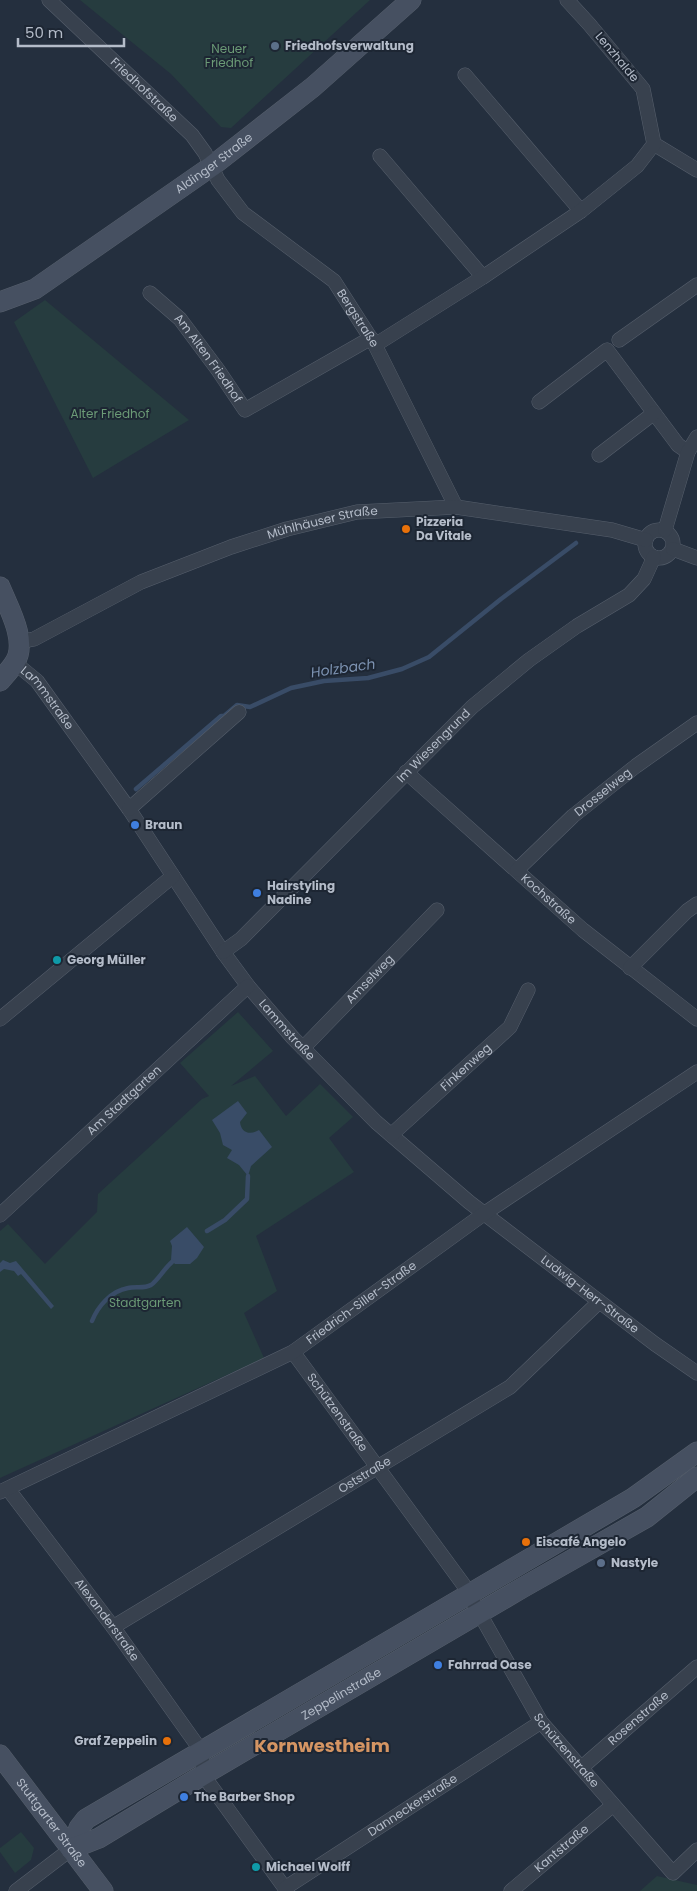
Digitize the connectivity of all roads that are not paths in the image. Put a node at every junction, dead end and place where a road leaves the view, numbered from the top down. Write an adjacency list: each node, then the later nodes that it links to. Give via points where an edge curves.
1 (49, 0): 7 (street, Friedhofstraße, via 192,135)
2 (411, 0): 7 (street, Aldinger Straße, via 313,88)
3 (567, 0): 5 (street, Lenzhalde, via 643,89)
4 (465, 75): 9 (street)
5 (654, 144): 8 (street); 9 (street, via 636,166)
6 (380, 156): 10 (street)
7 (212, 166): 13 (street, Aldinger Straße, via 35,290); 15 (street, Bergstraße, via 218,180 243,213 334,281)
8 (697, 170)
9 (581, 210): 10 (street)
10 (483, 277): 15 (street)
11 (697, 285): 14 (street)
12 (150, 293): 15 (street, Am Alten Friedhof, via 180,319 245,410)
13 (0, 302)
14 (619, 340)
15 (373, 341): 21 (street, Bergstraße)
16 (539, 402): 17 (street, via 607,350)
17 (654, 413): 19 (street, via 678,445); 20 (street)
18 (697, 437): 19 (street)
19 (688, 452): 22 (street)
20 (599, 455)
21 (456, 506): 23 (street, Mühlhäuser Straße, via 612,530); 28 (street, Mühlhäuser Straße, via 357,512 287,529 142,582 34,639)
22 (665, 530): 23 (street, via 651,532); 24 (street, via 673,538)
23 (646, 540): 25 (street, via 646,550)
24 (673, 549): 25 (street, via 665,557); 26 (street)
25 (654, 557): 33 (street, Im Wiesengrund, via 644,579 629,595 529,660 472,707)
26 (697, 558)
27 (0, 587): 28 (street, via 15,622)
28 (19, 642): 29 (street, via 20,652)
29 (15, 663): 30 (street); 34 (street, Lammstraße, via 37,681)
30 (0, 681)
31 (239, 712): 34 (street)
32 (697, 723): 35 (street, Drosselweg, via 572,816)
33 (406, 772): 35 (street, Kochstraße); 39 (street, Im Wiesengrund, via 240,939)
34 (129, 809): 36 (street, Lammstraße)
35 (517, 870): 40 (street, Kochstraße)
36 (173, 876): 39 (street, Lammstraße); 43 (street)
37 (697, 904): 40 (street)
38 (437, 910): 45 (street, Amselweg)
39 (223, 952): 41 (street, Lammstraße)
40 (630, 968): 44 (street, Kochstraße)
41 (248, 986): 45 (street, Lammstraße); 49 (street, Am Stadtgarten)
42 (528, 990): 47 (street, Finkenweg, via 510,1027)
43 (0, 1019)
44 (697, 1019)
45 (303, 1048): 47 (street, Lammstraße)
46 (697, 1072): 48 (street, Friedrich-Siller-Straße)
47 (390, 1135): 48 (street, Lammstraße)
48 (485, 1213): 50 (street, Ludwig-Herr-Straße); 51 (street, Friedrich-Siller-Straße)
49 (0, 1215)
50 (600, 1302): 52 (street, Ludwig-Herr-Straße); 54 (street, Oststraße, via 510,1387)
51 (293, 1352): 54 (street, Schützenstraße); 56 (street, Friedrich-Siller-Straße)
52 (697, 1373)
53 (697, 1452): 57 (street, Zeppelinstraße, via 633,1498)
54 (377, 1467): 57 (street, Schützenstraße); 59 (street, Oststraße)
55 (697, 1477): 58 (street, Zeppelinstraße, via 647,1517)
56 (4, 1490): 59 (street, Alexanderstraße)
57 (469, 1595): 58 (street); 62 (street, Zeppelinstraße)
58 (480, 1613): 61 (street, Schützenstraße); 65 (street, Zeppelinstraße)
59 (113, 1627): 62 (street, Alexanderstraße)
60 (697, 1667): 64 (street, Rosenstraße)
61 (541, 1722): 64 (street, Schützenstraße); 69 (street, Danneckerstraße)
62 (202, 1752): 65 (street); 67 (street, Zeppelinstraße, via 86,1819)
63 (0, 1755): 67 (street, Stuttgarter Straße)
64 (581, 1768): 66 (street, Schützenstraße)
65 (203, 1775): 67 (street, Zeppelinstraße, via 99,1838); 69 (street)
66 (613, 1805): 68 (street, Schützenstraße, via 673,1873); 72 (street, Kantstraße)
67 (71, 1849): 70 (street); 71 (street, Stuttgarter Straße)
68 (697, 1850)
69 (286, 1889)
70 (16, 1891)
71 (103, 1891)
72 (511, 1891)

